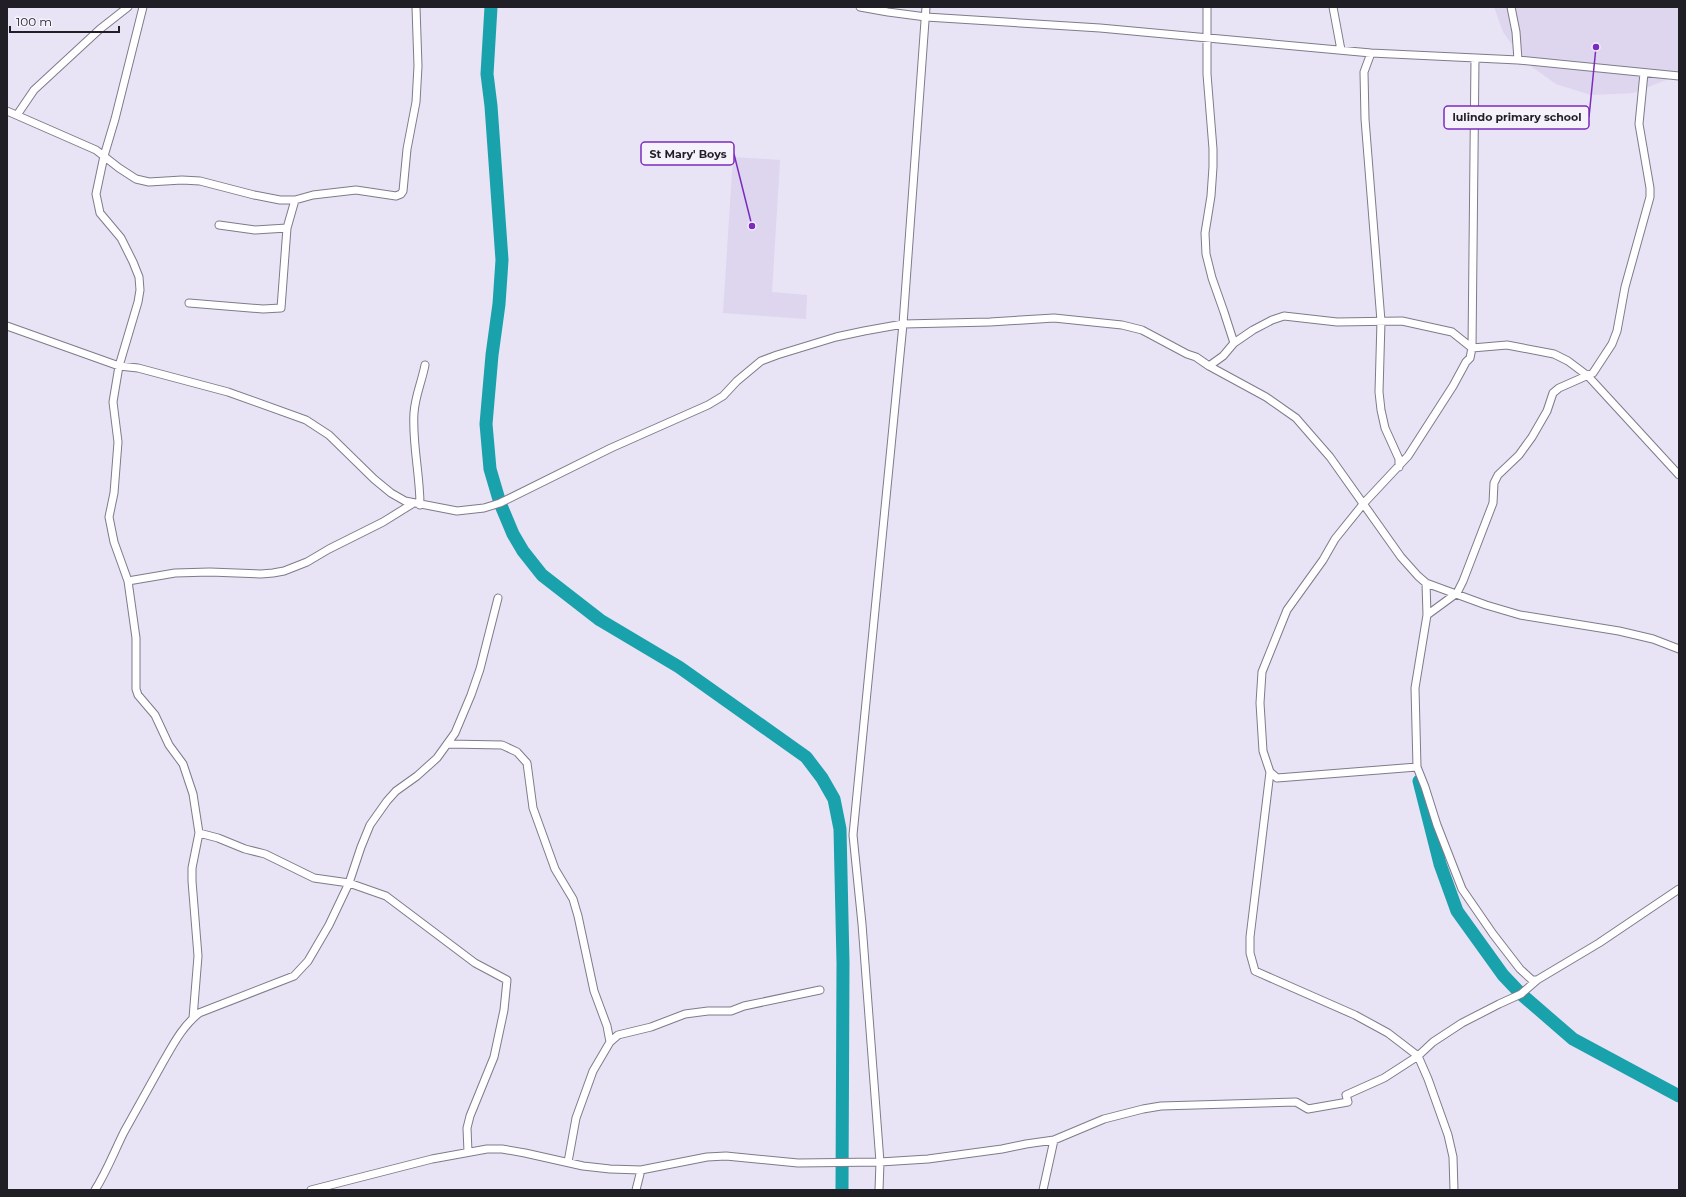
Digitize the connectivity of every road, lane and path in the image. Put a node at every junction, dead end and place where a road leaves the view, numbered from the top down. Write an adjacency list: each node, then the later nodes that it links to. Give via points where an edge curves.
1 (128, 7): 18 (street, via 104,25 34,90)
2 (143, 7): 19 (street)
3 (416, 7): 20 (street, via 416,102 401,194 391,196 356,190)
4 (860, 7): 9 (street)
5 (926, 7): 9 (street)
6 (1208, 7): 10 (street)
7 (1333, 7): 11 (street)
8 (1511, 7): 14 (street)
9 (926, 16): 10 (street); 25 (street)
10 (1206, 38): 11 (street); 27 (street, via 1213,167 1205,233 1206,254)
11 (1341, 50): 12 (street)
12 (1372, 52): 13 (street); 24 (street, via 1364,72 1365,119)
13 (1475, 58): 14 (street); 28 (street)
14 (1518, 60): 15 (street)
15 (1644, 73): 16 (street); 32 (street, via 1639,124 1650,197 1625,287 1617,331 1598,366)
16 (1679, 76)
17 (7, 110): 18 (street)
18 (17, 115): 19 (street, via 79,141)
19 (104, 156): 20 (street, via 136,178 149,182 200,181 254,195); 30 (street, via 96,202 100,213 121,238 139,277 140,290)
20 (295, 200): 22 (street)
21 (220, 225): 22 (street, via 255,230)
22 (287, 228): 23 (street, via 281,308)
23 (189, 303)
24 (1381, 321): 27 (street, via 1337,322 1284,316 1264,324); 28 (street, via 1402,321 1452,332); 33 (street, via 1381,410 1385,428 1399,459)
25 (903, 324): 31 (street, via 1054,318 1122,325 1142,330 1196,357); 37 (street, via 836,337 761,361 723,396 500,503 457,511); 58 (street, via 852,834 862,924)
26 (7, 326): 30 (street)
27 (1234, 343): 31 (street, via 1223,356)
28 (1472, 348): 32 (street, via 1507,345 1554,354); 33 (street, via 1470,358 1453,386 1408,456)
29 (425, 365): 37 (street, via 415,398 414,415)
30 (119, 366): 36 (street, via 138,368 228,392 306,420 329,435 391,492); 38 (street, via 113,402 118,442 114,493 109,517 114,542)
31 (1208, 366): 35 (street, via 1266,397 1296,418 1330,457)
32 (1588, 376): 34 (street); 40 (street, via 1553,393 1532,437 1519,455 1498,475 1494,483 1493,502)
33 (1398, 467): 35 (street)
34 (1679, 475)
35 (1364, 503): 39 (street, via 1401,557); 46 (street, via 1335,539 1287,610 1262,672 1260,703 1263,751)
36 (412, 504): 37 (street); 38 (street, via 384,522 307,562 284,571 261,574 175,573)
37 (420, 505)
38 (128, 581): 47 (street, via 136,638 136,689 138,696 155,716 169,744 183,764 193,794)
39 (1426, 583): 40 (street); 42 (street)
40 (1457, 593): 42 (street); 43 (street, via 1486,605 1520,614 1619,631 1653,639)
41 (498, 598): 44 (street, via 471,695 455,734)
42 (1427, 615): 45 (street, via 1415,688)
43 (1679, 649)
44 (448, 744): 48 (street, via 430,766 387,801 370,825); 53 (street, via 502,745 517,752 527,763 533,808 554,869 573,899 594,991)
45 (1417, 768): 46 (street, via 1277,778); 50 (street, via 1462,889 1520,969 1532,980)
46 (1270, 772): 54 (street, via 1250,937 1250,953 1255,972 1355,1015 1388,1033)
47 (199, 834): 48 (street, via 265,854 314,878); 52 (street, via 192,874 198,956)
48 (350, 883): 52 (street, via 308,961 294,976 199,1013); 56 (street, via 386,896 475,962 507,980 504,1010 494,1057 467,1128)
49 (1679, 889): 50 (street, via 1599,943)
50 (1537, 980): 54 (street, via 1521,994 1462,1023 1433,1042)
51 (820, 990): 53 (street, via 731,1011 685,1014 651,1027 618,1035)
52 (193, 1018): 60 (street, via 180,1032)
53 (610, 1042): 57 (street, via 594,1071 579,1111)
54 (1418, 1056): 55 (street, via 1384,1078 1346,1095 1348,1102 1308,1109 1296,1102 1161,1106 1104,1119); 65 (street, via 1448,1135 1453,1157)
55 (1054, 1140): 58 (street, via 928,1159); 64 (street)
56 (468, 1152): 57 (street, via 502,1149); 61 (street)
57 (568, 1162): 59 (street, via 610,1169)
58 (880, 1162): 59 (street, via 798,1163 726,1156 707,1157); 63 (street)
59 (641, 1170): 62 (street)
60 (95, 1190)
61 (311, 1190)
62 (636, 1190)
63 (879, 1190)
64 (1043, 1190)
65 (1454, 1190)

